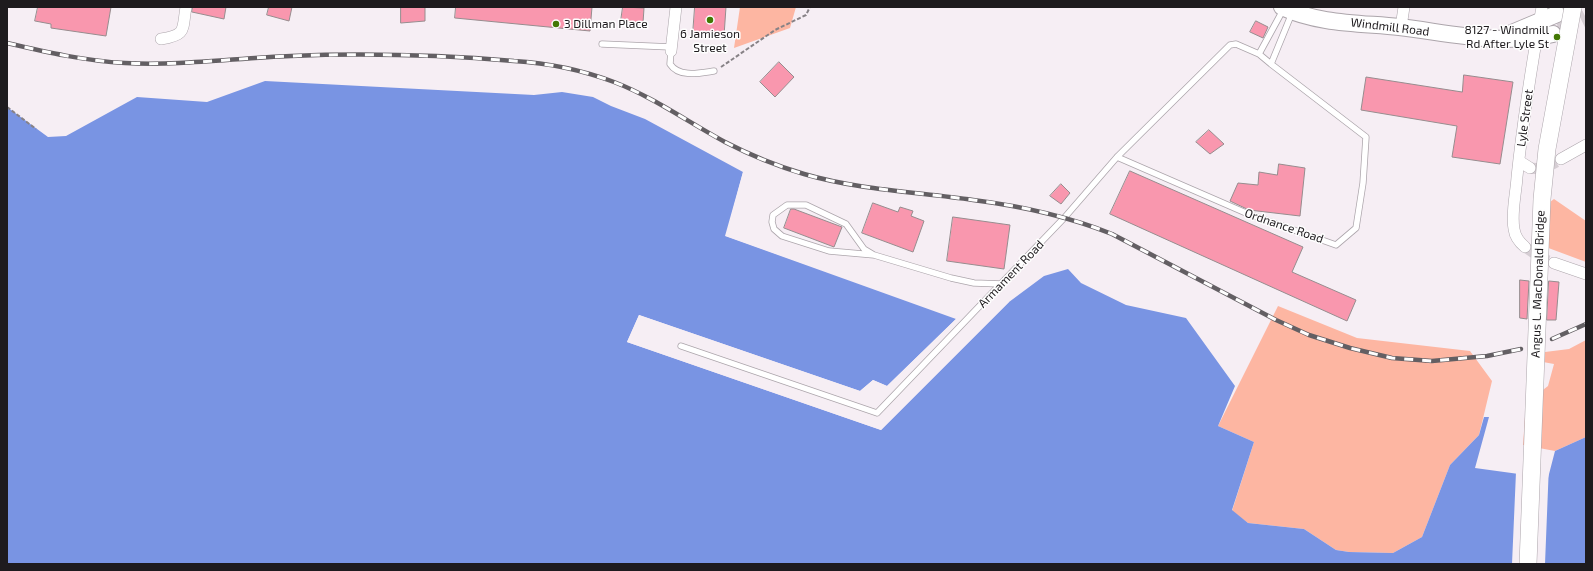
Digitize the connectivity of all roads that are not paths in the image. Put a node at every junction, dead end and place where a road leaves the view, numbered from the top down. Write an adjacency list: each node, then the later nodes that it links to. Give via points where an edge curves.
1 (186, 7): 11 (street, via 180,34)
2 (676, 7): 14 (street)
3 (1404, 7): 8 (street)
4 (1573, 7): 29 (main road, Angus L. MacDonald Bridge, bridge, via 1547,149 1542,199)
5 (1286, 9): 8 (main road, Windmill Road, via 1316,18); 15 (lane); 16 (lane)
6 (1557, 14): 7 (main road, Windmill Road)
7 (1540, 15): 10 (street, Lyle Street); 12 (main road, Windmill Road)
8 (1401, 27): 12 (main road, Windmill Road, via 1455,36)
9 (1553, 34): 10 (main road, Windmill Road)
10 (1536, 38): 12 (main road, Windmill Road); 21 (street, Lyle Street)
11 (161, 39)
12 (1499, 39)
13 (602, 44): 14 (lane)
14 (671, 49): 17 (lane, via 670,64 675,70 688,74)
15 (1260, 54): 16 (lane, Ordnance Road); 19 (lane, Armament Road, via 1236,44 1230,45)
16 (1272, 64): 19 (lane, Ordnance Road, via 1366,137 1363,183 1356,228 1336,245 1246,213)
17 (714, 71)
18 (1586, 145): 20 (street)
19 (1117, 157): 27 (lane, Armament Road)
20 (1561, 159)
21 (1519, 161): 22 (street); 23 (street, Lyle Street, via 1513,217 1517,238)
22 (1530, 168)
23 (1525, 247)
24 (874, 256): 24 (lane, via 829,251 782,236 774,229 773,215 787,205 806,205 846,224 864,249); 27 (lane, via 951,278)
25 (1554, 263): 26 (street)
26 (1586, 274)
27 (1002, 284): 28 (lane, Armament Road, via 877,413)
28 (681, 346)
29 (1528, 564)

